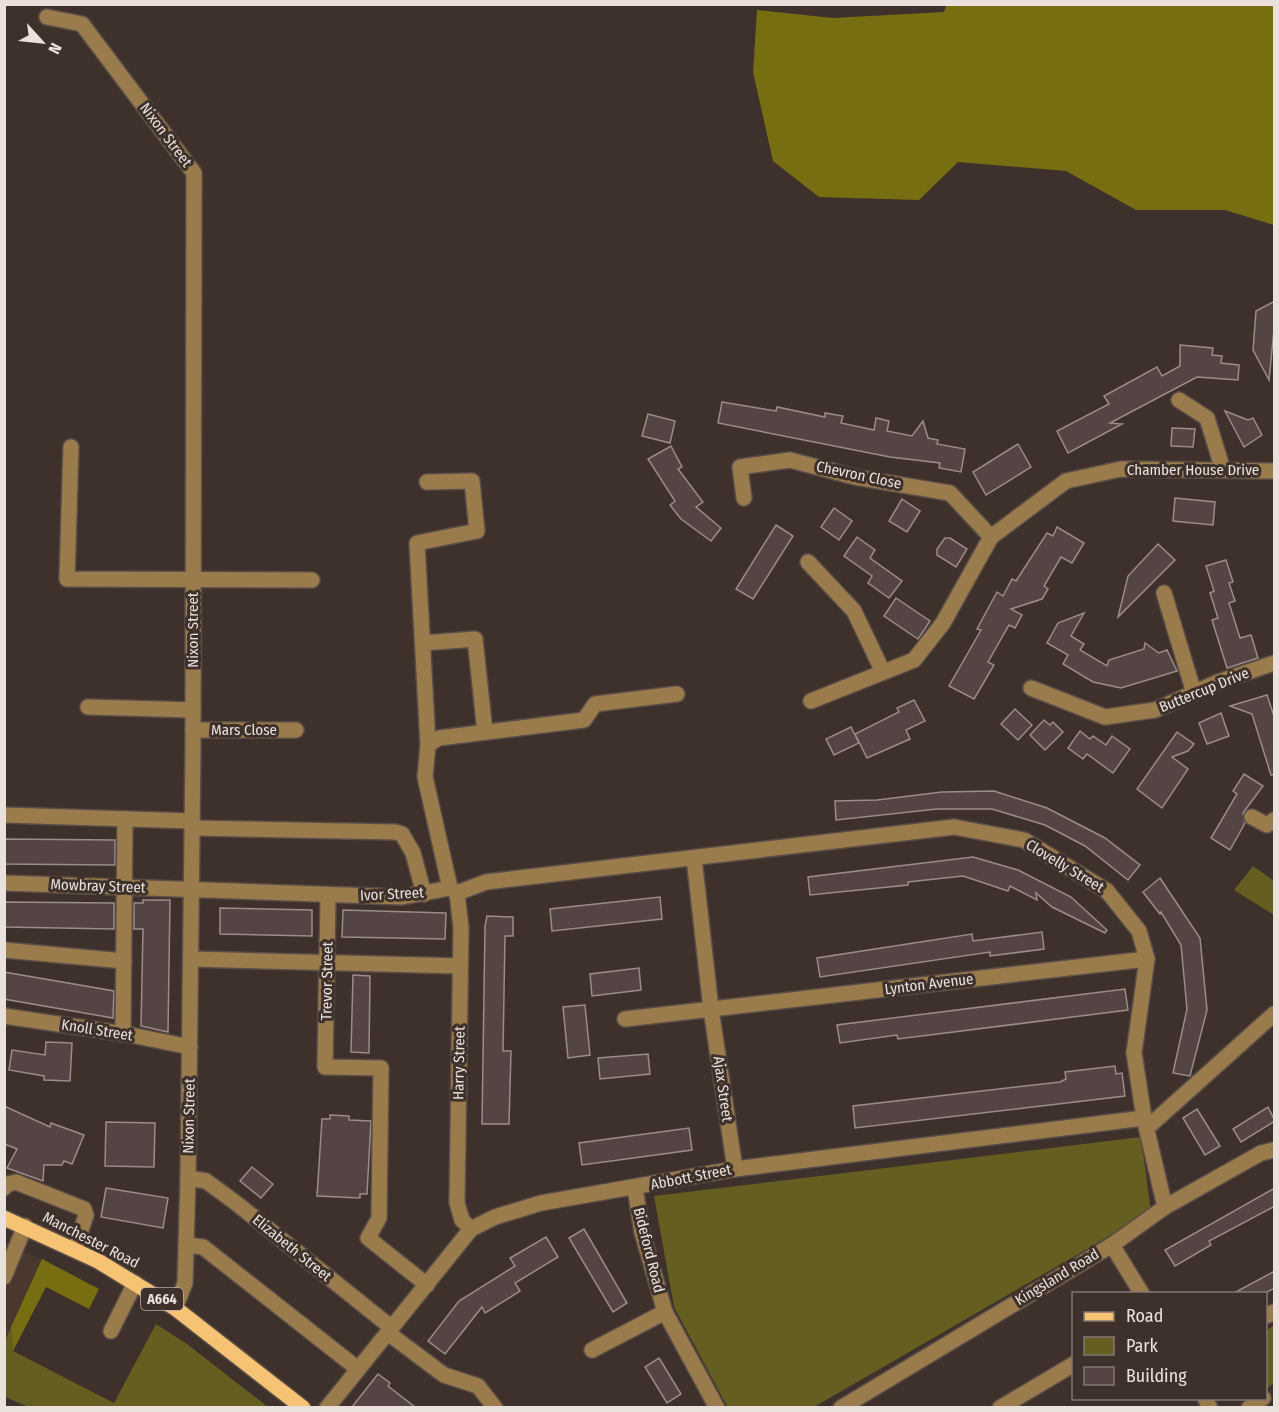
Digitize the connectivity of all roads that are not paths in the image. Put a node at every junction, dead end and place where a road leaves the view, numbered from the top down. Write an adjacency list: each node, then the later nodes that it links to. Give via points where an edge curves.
1 (46, 17): 10 (street, Nixon Street, via 82,24 194,173)
2 (1179, 400): 4 (street, via 1207,418)
3 (71, 447): 10 (street, via 67,579)
4 (1223, 470): 5 (street, Chamber House Drive); 8 (street, Chamber House Drive, via 1121,469 1066,481)
5 (1275, 471)
6 (427, 482): 13 (street, Harry Street, via 472,481 477,531 417,543)
7 (744, 498): 8 (street, Chevron Close, via 740,467 790,459 855,477 950,493)
8 (991, 537): 15 (street, Chamber House Drive, via 943,622 914,660)
9 (808, 562): 15 (street, via 854,611)
10 (193, 580): 11 (street); 21 (street, Nixon Street)
11 (312, 580)
12 (1164, 593): 17 (street)
13 (423, 643): 24 (street, via 476,639); 25 (street, Harry Street)
14 (1275, 663): 17 (street, Buttercup Drive)
15 (882, 672): 19 (street, Chamber House Drive)
16 (1031, 688): 17 (street, Buttercup Drive, via 1105,717 1155,711)
17 (1194, 693)
18 (677, 694): 24 (street, via 595,704 584,720)
19 (811, 701)
20 (88, 707): 21 (street)
21 (193, 710): 22 (street, Nixon Street)
22 (193, 730): 23 (street, Mars Close); 30 (street, Nixon Street)
23 (296, 730)
24 (485, 732): 25 (street, via 439,738)
25 (429, 746): 35 (street, Harry Street, via 425,777)
26 (4, 815): 28 (street)
27 (1252, 817): 29 (street, via 1267,825)
28 (125, 819): 30 (street); 33 (street)
29 (1275, 820)
30 (192, 825): 34 (street, Nixon Street); 36 (street, via 402,834 413,852)
31 (694, 858): 35 (street, Ivor Street, via 486,882); 40 (street, Clovelly Street, via 954,827 1024,840 1107,891 1139,932); 44 (street, Ajax Street)
32 (4, 882): 33 (street, Mowbray Street)
33 (124, 887): 34 (street, Mowbray Street); 41 (street)
34 (192, 890): 37 (street, Ivor Street); 39 (street, Nixon Street)
35 (454, 891): 36 (street, Ivor Street); 43 (street, Harry Street, via 461,907)
36 (424, 894): 37 (street, Ivor Street)
37 (328, 896): 42 (street, Trevor Street)
38 (4, 950): 41 (street)
39 (191, 959): 42 (street); 49 (street, Nixon Street)
40 (1147, 959): 44 (street, Lynton Avenue); 50 (street, Clovelly Street, via 1134,1053)
41 (124, 962): 48 (street)
42 (327, 963): 43 (street); 65 (street, Trevor Street, via 325,1067 381,1068 379,1218 368,1238)
43 (460, 966): 59 (street, Harry Street, via 457,1203 462,1220)
44 (711, 1009): 47 (street); 52 (street, Ajax Street)
45 (1275, 1014): 50 (street)
46 (4, 1016): 48 (street, Knoll Street)
47 (625, 1019)
48 (123, 1034): 49 (street, Knoll Street)
49 (190, 1047): 53 (street, Nixon Street)
50 (1145, 1123): 52 (street, Abbott Street); 56 (street, Clovelly Street)
51 (1275, 1150): 56 (street, Kingsland Road, via 1261,1153)
52 (735, 1169): 55 (street, Abbott Street)
53 (189, 1178): 60 (street, Nixon Street); 69 (street, Elizabeth Street, via 206,1181 236,1203)
54 (4, 1188): 62 (street, via 16,1182 84,1209 86,1215)
55 (635, 1188): 59 (street, Abbott Street, via 540,1203); 68 (street, Bideford Road, via 642,1232)
56 (1165, 1207): 61 (street, Kingsland Road)
57 (4, 1218): 58 (main road, Manchester Road / A664)
58 (25, 1226): 62 (main road, Manchester Road / A664); 63 (street)
59 (471, 1229): 65 (street, Abbott Street)
60 (186, 1245): 67 (street, Nixon Street, via 184,1288); 73 (street, via 203,1247)
61 (1112, 1245): 66 (street); 78 (street, Kingsland Road)
62 (75, 1249): 64 (main road, Manchester Road / A664)
63 (4, 1277)
64 (135, 1283): 67 (main road, Manchester Road / A664); 70 (street)
65 (427, 1285): 69 (street, Abbott Street)
66 (1141, 1292)
67 (175, 1308): 74 (main road, Manchester Road / A664)
68 (665, 1312): 71 (street, Bideford Road); 77 (street, Bideford Road)
69 (390, 1330): 73 (street, Abbott Street); 76 (street, Elizabeth Street, via 444,1375 477,1386)
70 (111, 1331)
71 (592, 1350)
72 (1072, 1365): 79 (street)
73 (358, 1369): 75 (street, Abbott Street)
74 (303, 1407)
75 (327, 1407)
76 (495, 1407)
77 (717, 1407)
78 (841, 1407)
79 (1000, 1407)

